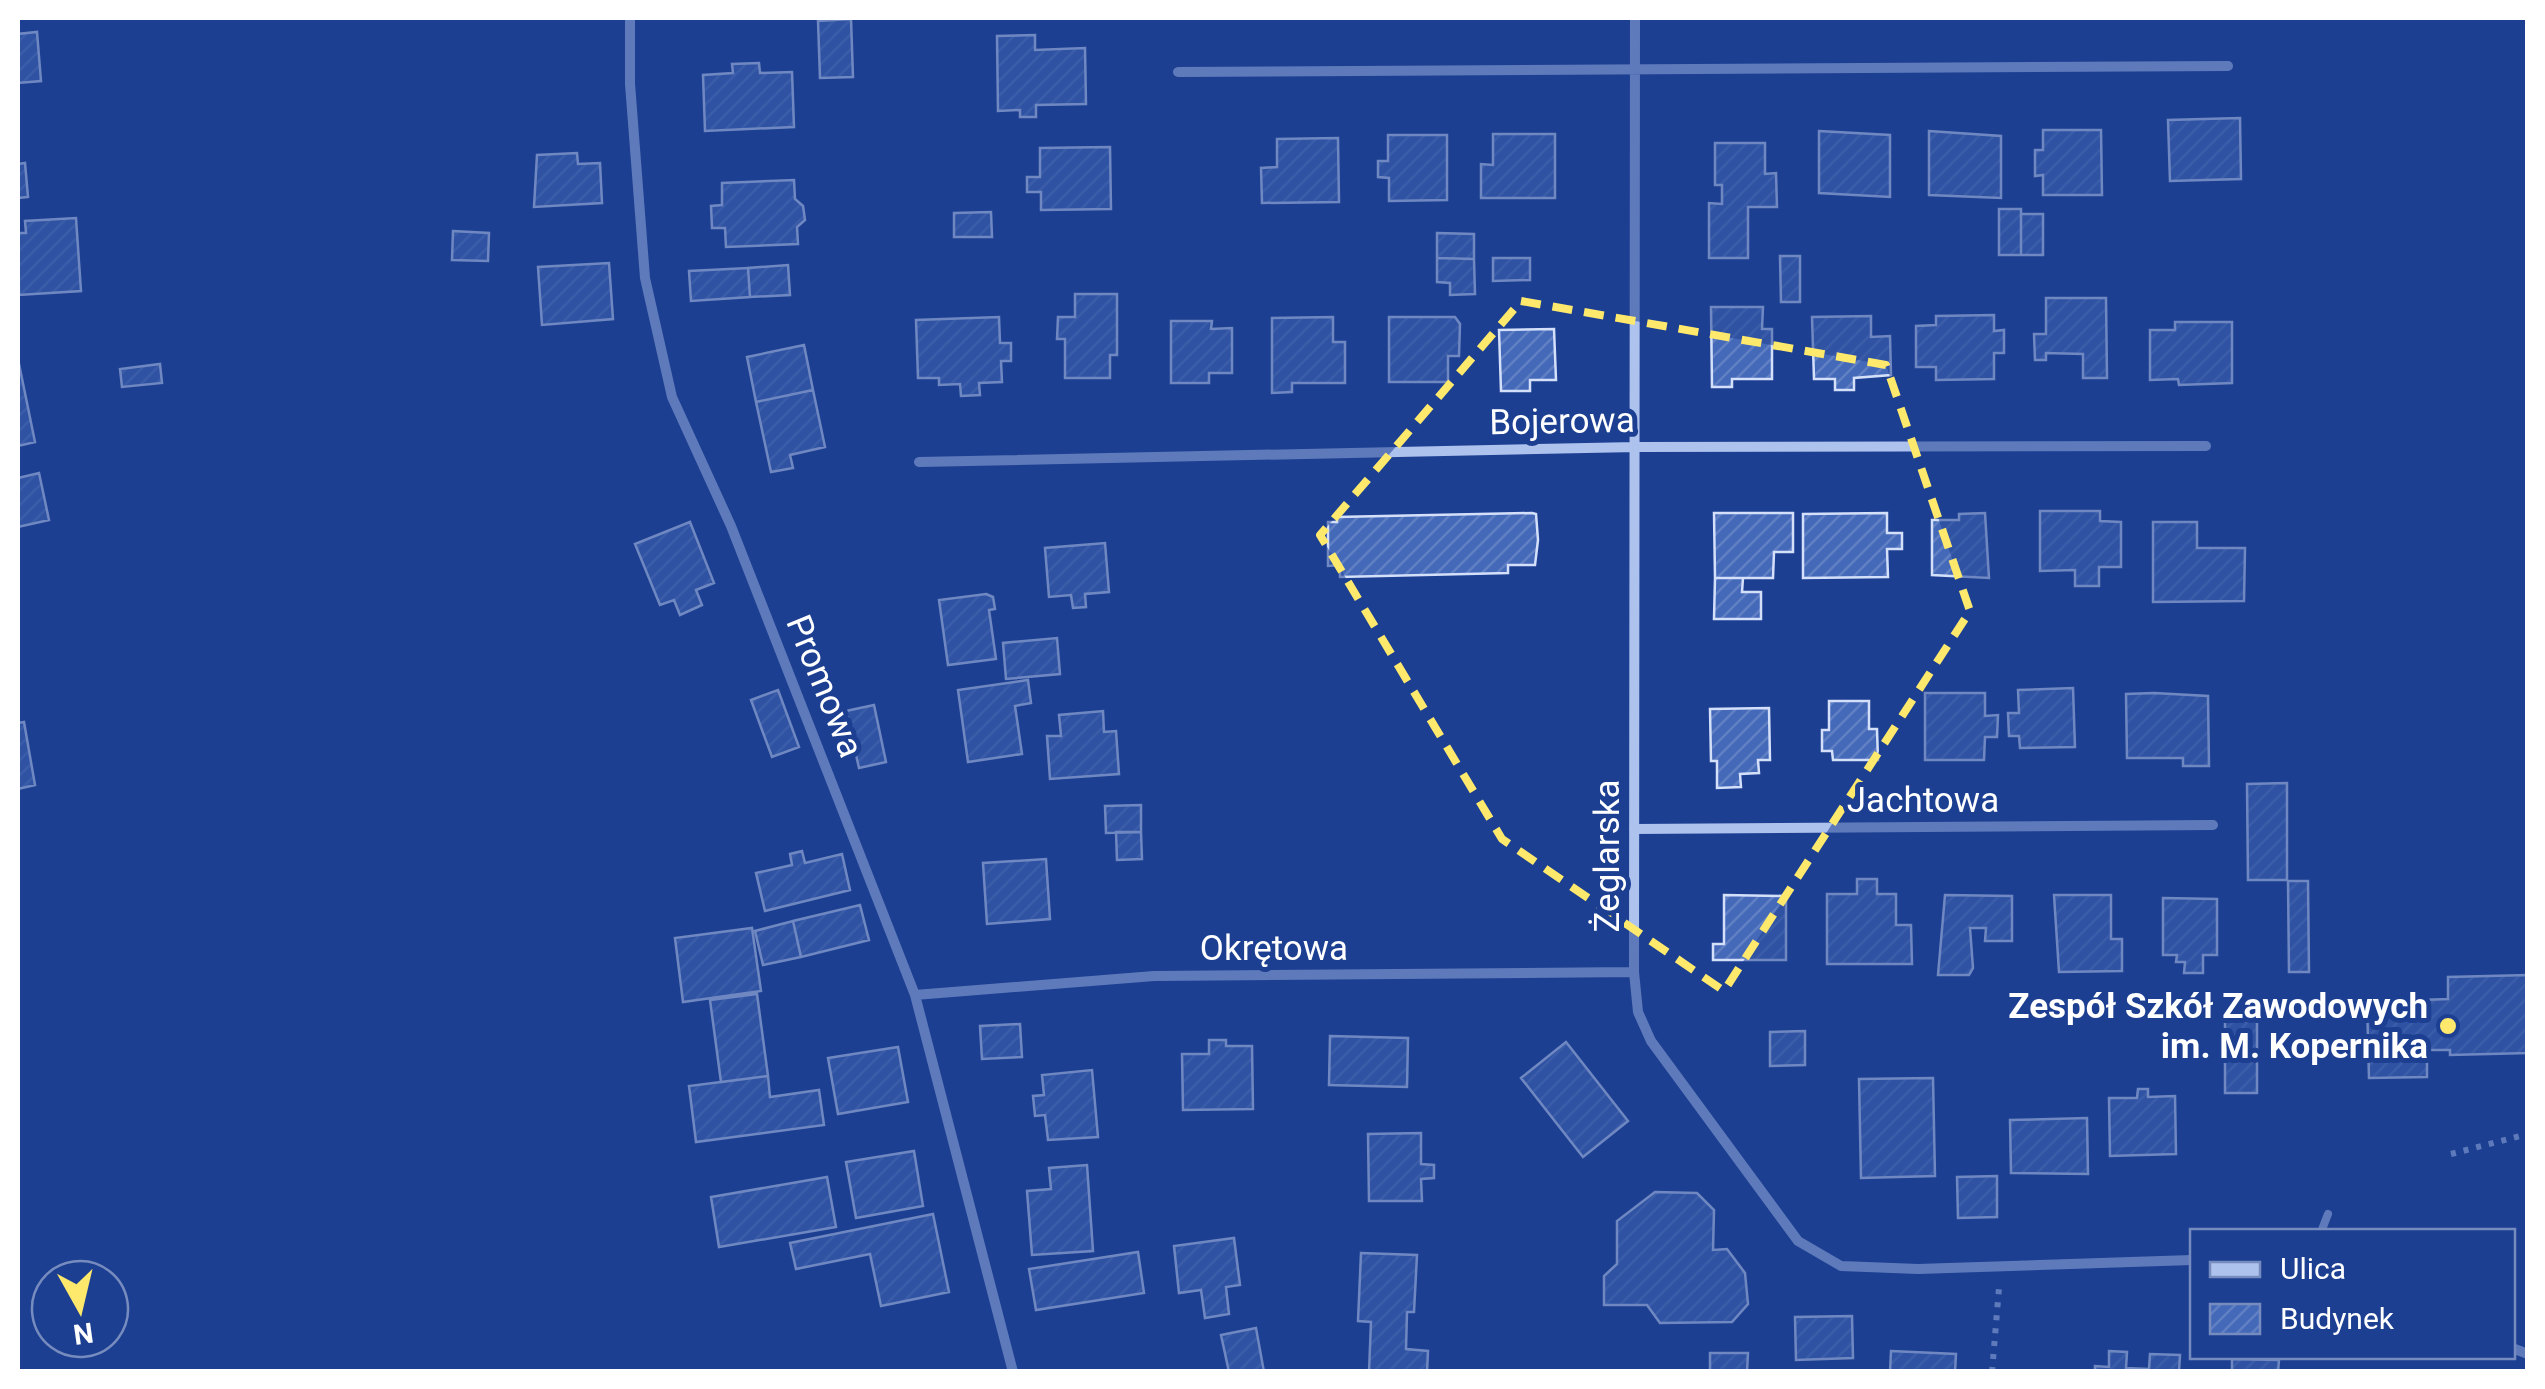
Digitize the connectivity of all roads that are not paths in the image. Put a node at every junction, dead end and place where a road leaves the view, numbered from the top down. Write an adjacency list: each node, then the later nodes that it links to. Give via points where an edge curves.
1 (630, 18): 12 (street, Promowa, via 646,278 672,397 731,526)
2 (1635, 18): 4 (street, Żeglarska)
3 (2228, 66): 4 (street)
4 (1636, 69): 5 (street); 7 (street, Żeglarska)
5 (1178, 72)
6 (2206, 446): 7 (street, Bojerowa)
7 (1636, 447): 8 (street, Bojerowa); 10 (street, Żeglarska)
8 (919, 462)
9 (2213, 825): 10 (street, Jachtowa)
10 (1634, 829): 11 (street, Żeglarska)
11 (1634, 972): 12 (street, Okrętowa, via 1154,976); 15 (street, Żeglarska, via 1638,1012 1651,1041 1798,1241 1841,1266)
12 (915, 995): 16 (street, Promowa)
13 (2328, 1214): 14 (lane)
14 (2322, 1229)
15 (2190, 1260)
16 (1013, 1372)

